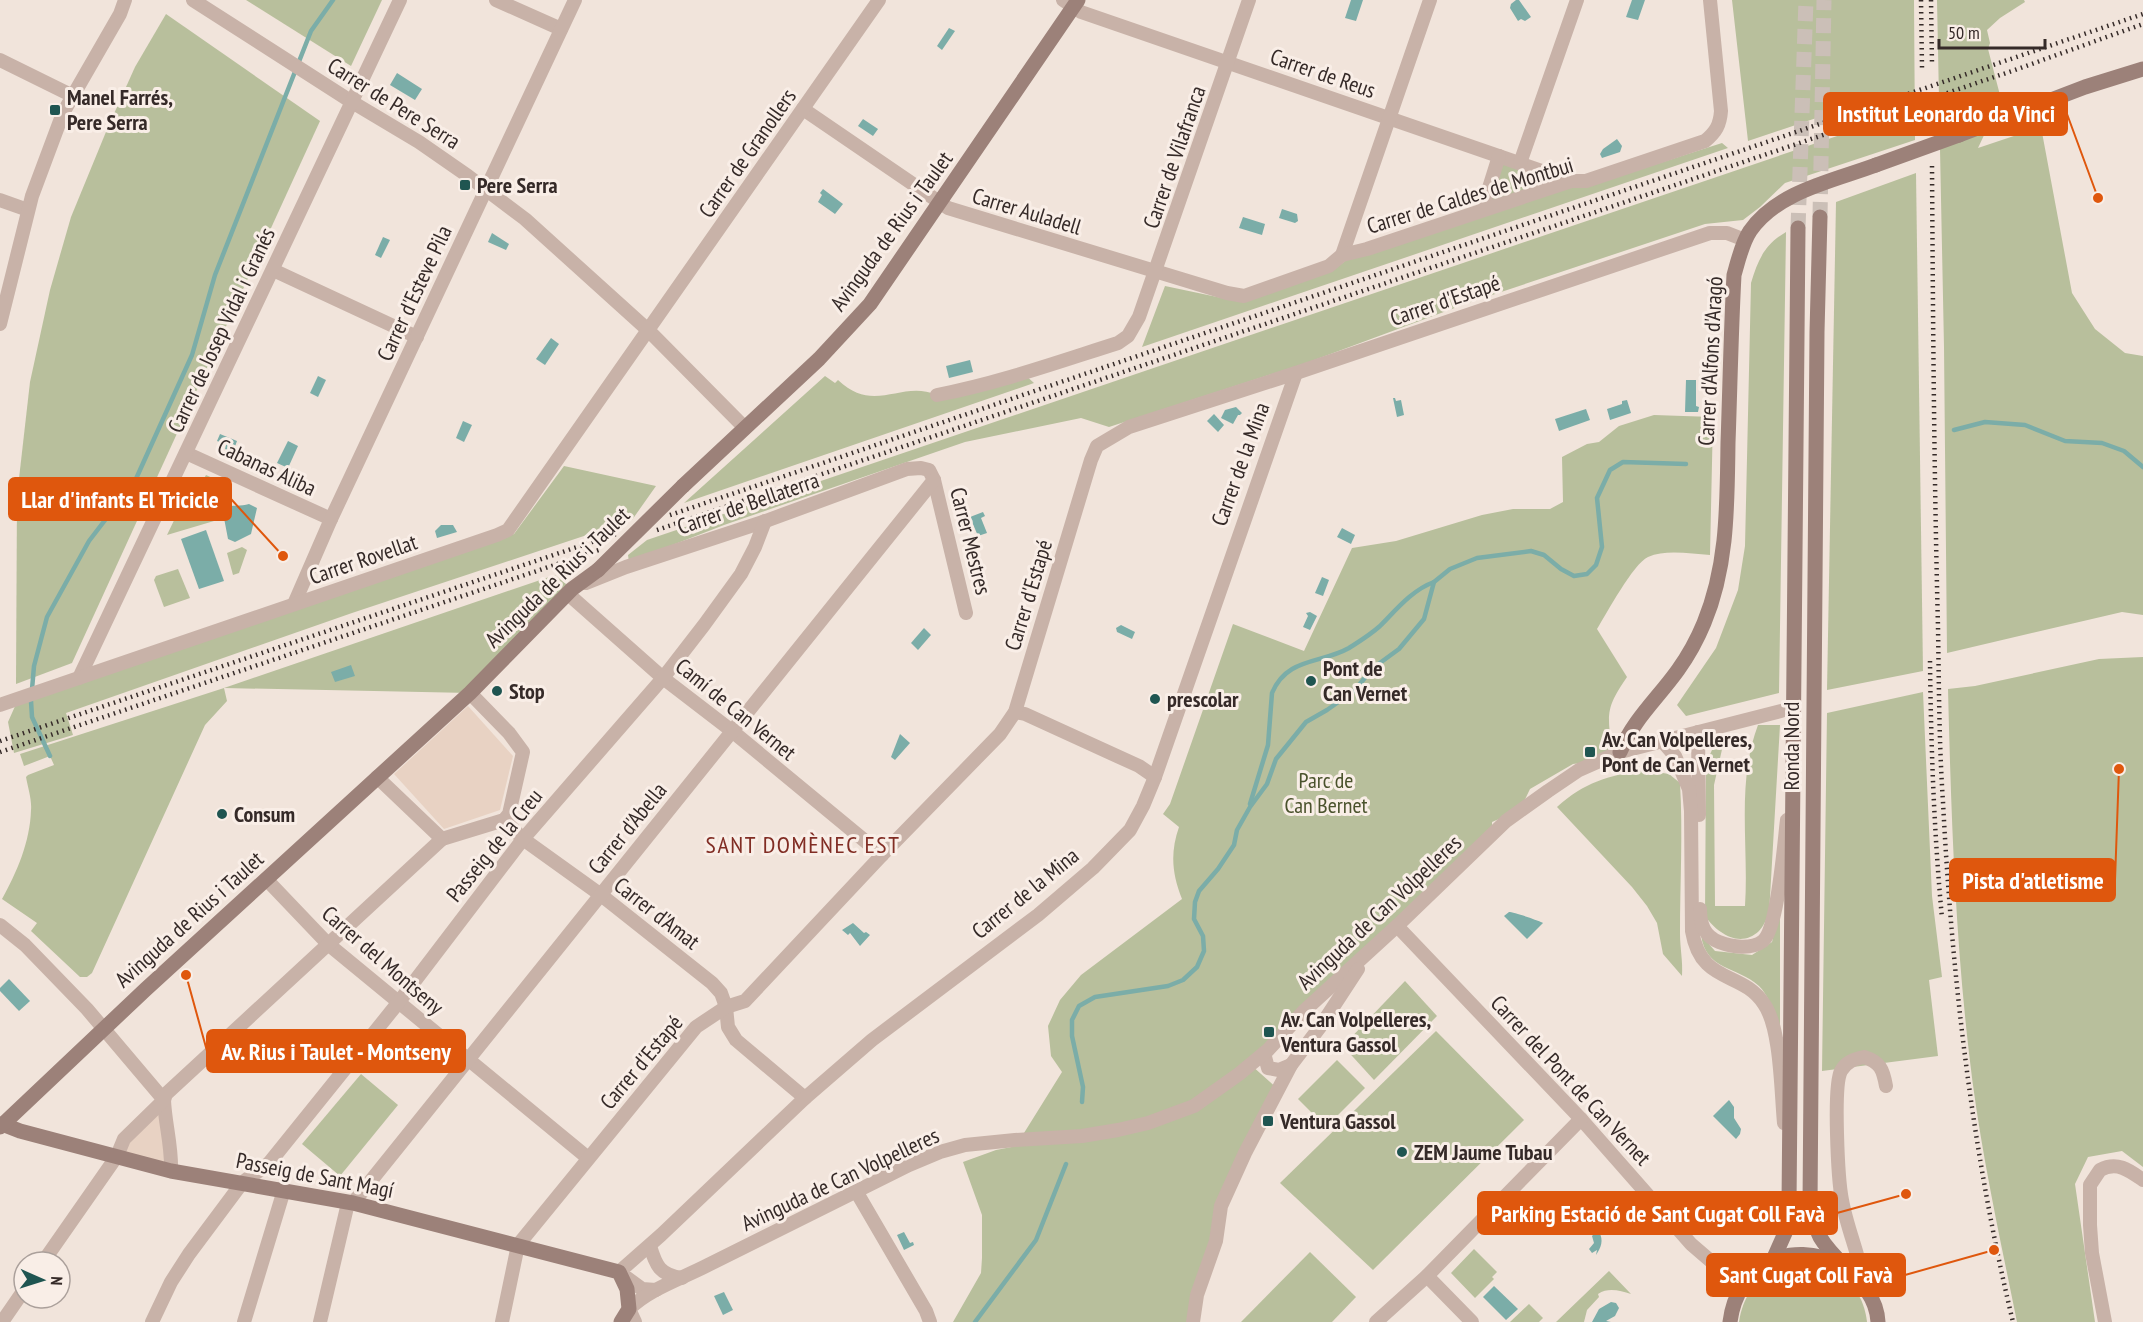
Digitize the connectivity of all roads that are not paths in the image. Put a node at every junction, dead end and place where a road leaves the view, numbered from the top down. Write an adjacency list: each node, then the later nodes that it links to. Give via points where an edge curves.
1 (125, 0): 13 (street)
2 (135, 0): 13 (street)
3 (193, 0): 19 (street, Carrer de Pere Serra)
4 (400, 0): 19 (street, Carrer de Josep Vidal i Granés)
5 (496, 0): 14 (street)
6 (574, 0): 14 (street, Carrer d'Esteve Pila)
7 (879, 0): 20 (street, Carrer de Granollers)
8 (1249, 0): 16 (street, Carrer de Vilafranca)
9 (1430, 0): 21 (street)
10 (1577, 0): 23 (street)
11 (1710, 0): 24 (street, Carrer de Caldes de Montbui, via 1721,111 1713,134 1705,141 1586,181)
12 (1072, 2): 16 (street, Carrer de Reus, via 1081,12); 27 (street, Avinguda de Rius i Taulet)
13 (120, 14): 18 (street)
14 (561, 29): 25 (street, Carrer d'Esteve Pila)
15 (0, 60): 18 (street)
16 (1228, 63): 21 (street, Carrer de Reus); 35 (street, Carrer de Vilafranca)
17 (2143, 69): 32 (street, Carrer d'Alfons d'Aragó, bridge, via 1787,198 1767,212)
18 (73, 96): 28 (street)
19 (352, 102): 25 (street, Carrer de Pere Serra); 34 (street, Carrer de Josep Vidal i Granés)
20 (803, 109): 27 (street, Carrer Auladell); 38 (street, Carrer de Granollers)
21 (1390, 118): 22 (street, Carrer de Reus); 33 (street)
22 (1499, 156): 23 (street, Carrer de Reus); 29 (street)
23 (1520, 163): 24 (street, Carrer de Reus)
24 (1571, 181): 29 (street, Carrer de Caldes de Montbui)
25 (486, 189): 38 (street, Carrer de Pere Serra); 39 (street, Carrer d'Esteve Pila)
26 (0, 200): 28 (street)
27 (940, 204): 35 (street, Carrer Auladell); 42 (street, Avinguda de Rius i Taulet, via 870,304)
28 (27, 210): 37 (street)
29 (1482, 210): 33 (street, Carrer de Caldes de Montbui)
30 (1820, 217): 99 (street, Ronda Nord, via 1810,1205 1820,1237)
31 (1798, 228): 60 (street, Ronda Nord)
32 (1745, 240): 40 (street, Carrer d'Estapé, via 1727,233 1710,233); 59 (street, Carrer d'Alfons d'Aragó, via 1734,275 1726,533 1719,580 1691,651 1627,734)
33 (1342, 255): 36 (street, Carrer de Caldes de Montbui, via 1329,266 1244,296)
34 (273, 270): 39 (street); 43 (street, Carrer de Josep Vidal i Granés)
35 (1156, 271): 36 (street, Carrer Auladell); 41 (street, Carrer de Vilafranca, via 1135,327 1118,343 973,388)
36 (1227, 293)
37 (0, 324)
38 (649, 331): 42 (street, Carrer de Pere Serra); 48 (street, Carrer Rovellat, via 508,530)
39 (417, 337): 45 (street, Carrer d'Esteve Pila)
40 (1296, 373): 55 (street, Carrer d'Estapé, via 1129,427 1097,446); 62 (street, Carrer de la Mina)
41 (937, 395)
42 (746, 428): 47 (street, Avinguda de Rius i Taulet, bridge, via 598,570)
43 (186, 453): 45 (street, Cabanas Aliba); 50 (street, Carrer de Josep Vidal i Granés)
44 (931, 475): 46 (street, Carrer de Bellaterra, via 921,468 907,469); 49 (street, Carrer Mestres); 56 (street, Carrer d'Abella)
45 (331, 519): 48 (street, Carrer d'Esteve Pila)
46 (765, 521): 47 (street, Carrer de Bellaterra, via 626,567); 51 (street, Passeig de la Creu, via 741,574)
47 (570, 591): 51 (street, Camí de Can Vernet); 52 (street, Avinguda de Rius i Taulet)
48 (294, 604): 50 (street, Carrer Rovellat)
49 (966, 613)
50 (80, 678): 53 (street, Carrer Rovellat)
51 (663, 678): 56 (street, Camí de Can Vernet); 64 (street, Passeig de la Creu)
52 (470, 693): 61 (street, Avinguda de Rius i Taulet); 63 (street, via 523,752)
53 (0, 705)
54 (1781, 711): 57 (street, Avinguda de Can Volpelleres)
55 (1016, 712): 62 (street); 66 (street, Carrer d'Estapé, via 1000,734)
56 (732, 731): 66 (street, Camí de Can Vernet); 68 (street, Carrer d'Abella)
57 (1698, 732): 58 (street, Avinguda de Can Volpelleres); 60 (street, via 1700,919 1706,934 1716,941 1753,946 1771,930)
58 (1662, 741): 59 (street, Avinguda de Can Volpelleres); 89 (street, Ronda Nord, via 1675,756 1689,789 1694,946 1710,968 1756,994 1770,1014)
59 (1620, 752): 70 (street, Avinguda de Can Volpelleres, via 1579,770 1506,821)
60 (1792, 774): 89 (street, Ronda Nord)
61 (377, 777): 65 (street); 67 (street, Avinguda de Rius i Taulet)
62 (1155, 777): 82 (street, Carrer de la Mina, via 1130,830 1093,868 1038,915 872,1040)
63 (507, 817): 64 (street, Carrer d'Amat); 65 (street)
64 (527, 834): 68 (street, Carrer d'Amat); 73 (street, Passeig de la Creu)
65 (442, 839): 71 (street)
66 (882, 855): 74 (street, Carrer d'Estapé, via 746,1000)
67 (266, 879): 71 (street, Carrer del Montseny); 77 (street, Avinguda de Rius i Taulet)
68 (600, 895): 74 (street, Carrer d'Amat, via 712,983); 79 (street, Carrer d'Abella)
69 (0, 925): 77 (street)
70 (1397, 926): 72 (street, Avinguda de Can Volpelleres); 84 (street, Carrer del Pont de Can Vernet)
71 (328, 945): 73 (street, Carrer del Montseny); 83 (street)
72 (1369, 952): 75 (street, Avinguda de Can Volpelleres); 76 (street)
73 (398, 1003): 79 (street, Carrer del Montseny); 91 (street, Passeig de la Creu, via 270,1162)
74 (726, 1007): 82 (street, Carrer d'Amat, via 728,1027 736,1040); 87 (street, Carrer d'Estapé, via 696,1027)
75 (1304, 1011): 76 (street, via 1316,1015); 78 (street, Avinguda de Can Volpelleres)
76 (1320, 1027): 80 (street)
77 (104, 1028): 83 (street); 85 (street, Avinguda de Rius i Taulet)
78 (1264, 1053): 80 (street, via 1268,1068); 93 (street, Avinguda de Can Volpelleres, via 1194,1106 1148,1123 1082,1136 991,1142 940,1152)
79 (468, 1060): 87 (street, Carrer del Montseny); 94 (street, Carrer d'Abella)
80 (1285, 1068): 114 (street, via 1221,1206 1216,1241 1197,1295)
81 (1886, 1086): 103 (street, via 1879,1064 1863,1057 1848,1063 1838,1079 1841,1197)
82 (805, 1098): 96 (street, Carrer de la Mina)
83 (164, 1100): 86 (street, via 124,1139); 88 (street)
84 (1581, 1119): 101 (street); 104 (street, Carrer del Pont de Can Vernet, via 1691,1244)
85 (1, 1125): 86 (street, Passeig de Sant Magí)
86 (117, 1156): 88 (street, Passeig de Sant Magí); 97 (street)
87 (588, 1158): 95 (street, Carrer d'Estapé)
88 (171, 1171): 91 (street, Passeig de Sant Magí)
89 (1789, 1173): 98 (street, Ronda Nord, via 1788,1222)
90 (2143, 1180): 119 (street, via 2114,1165 2100,1170 2090,1185 2092,1253)
91 (242, 1183): 92 (street, Passeig de Sant Magí); 109 (street, Passeig de la Creu, via 189,1254)
92 (285, 1190): 94 (street, Passeig de Sant Magí); 110 (street)
93 (856, 1191): 102 (street, Avinguda de Can Volpelleres); 113 (street)
94 (351, 1203): 95 (street, Passeig de Sant Magí); 111 (street)
95 (518, 1245): 100 (street, Passeig de Sant Magí); 112 (street)
96 (650, 1246): 100 (street, Carrer de la Mina); 102 (street, via 660,1269)
97 (52, 1250)
98 (1773, 1260): 99 (street, Ronda Nord, via 1804,1253); 104 (street, Ronda Nord)
99 (1844, 1266): 103 (street, Ronda Nord)
100 (619, 1272): 105 (street, via 642,1289); 107 (street, via 627,1289)
101 (1426, 1276): 115 (street); 116 (street)
102 (682, 1278): 105 (street, Avinguda de Can Volpelleres)
103 (1864, 1285): 118 (street, Ronda Nord, via 1873,1300)
104 (1741, 1287): 117 (street, Ronda Nord)
105 (656, 1290): 107 (street, Avinguda de Can Volpelleres, via 641,1298)
106 (12, 1307): 108 (street)
107 (628, 1318)
108 (2, 1322)
109 (152, 1322)
110 (244, 1322)
111 (320, 1322)
112 (502, 1322)
113 (930, 1322)
114 (1193, 1322)
115 (1376, 1322)
116 (1472, 1322)
117 (1730, 1322)
118 (1878, 1322)
119 (2105, 1322)

